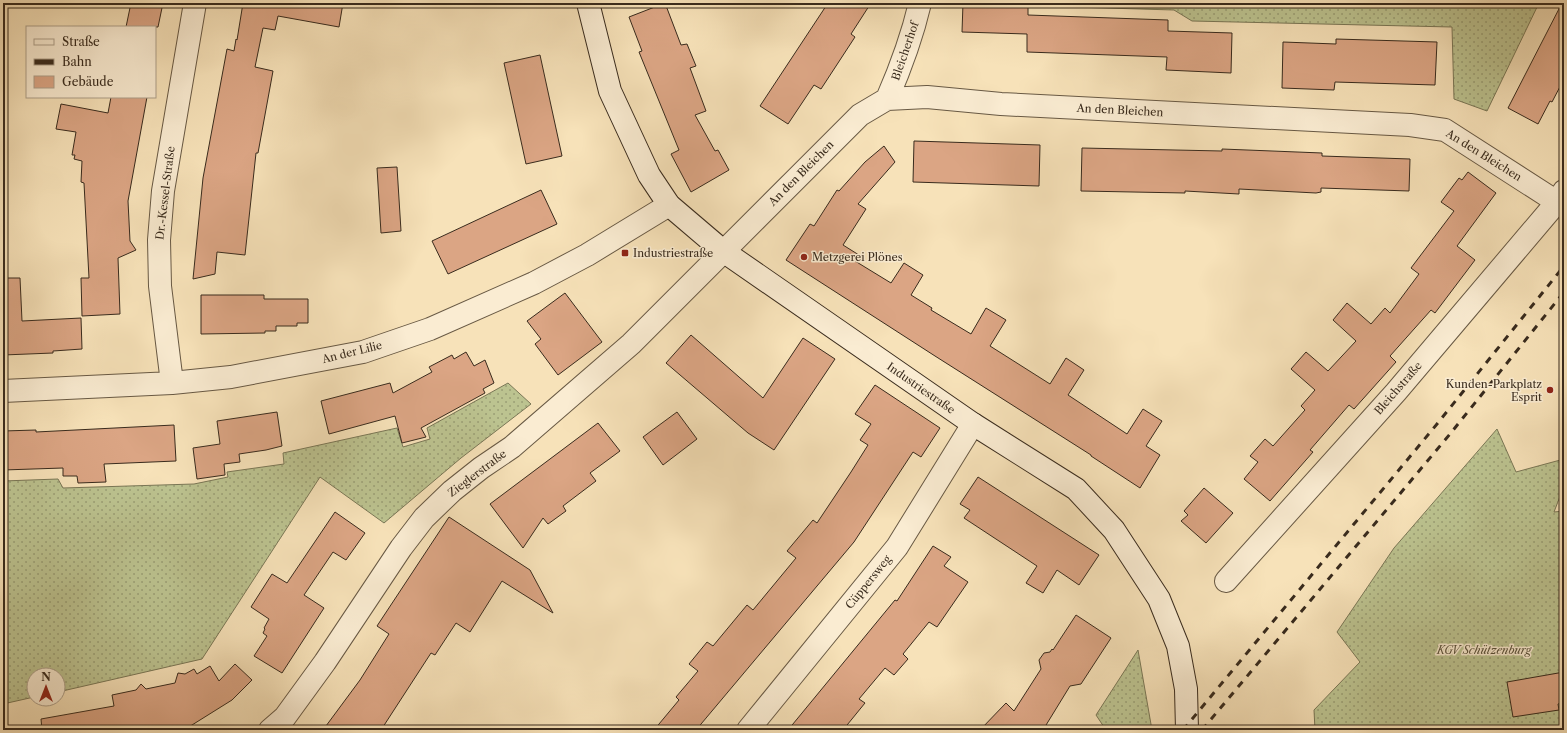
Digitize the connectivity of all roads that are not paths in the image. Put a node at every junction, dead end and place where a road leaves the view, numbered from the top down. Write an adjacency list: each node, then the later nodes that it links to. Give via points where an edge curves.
1 (195, 3): 8 (street, Dr.-Kessel-Straße, via 163,192 158,240 160,286)
2 (588, 3): 6 (street, Industriestraße, via 610,91 649,175)
3 (920, 3): 4 (street, Bleicherhof, via 902,66)
4 (887, 98): 5 (street, An den Bleichen, via 928,97 1001,104 1410,125 1445,130); 7 (street, An den Bleichen, via 860,115)
5 (1560, 196): 11 (street, Bleichstraße, via 1396,392)
6 (669, 205): 7 (street, Industriestraße); 8 (street, An der Lilie, via 534,283 430,329 363,352 231,377)
7 (723, 251): 10 (street, Industriestraße); 12 (street, Zieglerstraße, via 631,344 512,447 452,491 424,518 325,662 285,717)
8 (172, 383): 9 (street, An der Lilie)
9 (3, 391)
10 (973, 424): 13 (street, Cüppersweg, via 897,547); 14 (street, Industriestraße, via 1076,489 1114,530 1159,599 1178,646 1186,689)
11 (1226, 580)
12 (270, 730)
13 (748, 730)
14 (1187, 730)

